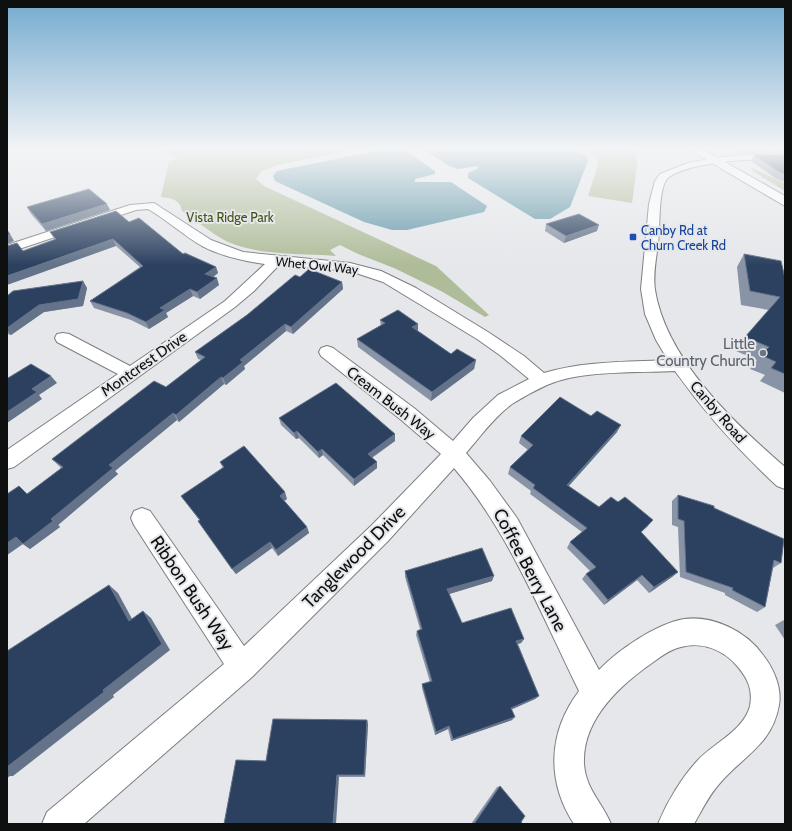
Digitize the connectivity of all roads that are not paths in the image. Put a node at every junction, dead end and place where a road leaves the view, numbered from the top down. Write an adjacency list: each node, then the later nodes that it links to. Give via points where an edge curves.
1 (658, 188): 8 (street, Canby Road, via 648,278 650,299 659,325)
2 (760, 188): 3 (main road)
3 (785, 202)
4 (7, 249): 5 (street, Whet Owl Way, via 146,205 152,206 217,248 243,257)
5 (275, 261): 9 (street, Montcrest Drive, via 230,304); 10 (street, Whet Owl Way, via 349,267 384,277 495,343)
6 (63, 338): 9 (street)
7 (327, 352): 11 (street, Cream Bush Way)
8 (680, 365): 10 (street, Tanglewood Drive, via 596,369 564,373); 13 (street, Canby Road, via 732,430)
9 (130, 373): 12 (street, Montcrest Drive)
10 (541, 380): 11 (street, Tanglewood Drive, via 504,400)
11 (454, 454): 15 (street, Tanglewood Drive, via 380,533); 16 (street, Coffee Berry Lane, via 494,502 509,525)
12 (7, 461)
13 (785, 480)
14 (142, 518): 15 (street, Ribbon Bush Way)
15 (242, 668): 17 (street, Tanglewood Drive)
16 (595, 692): 18 (street, via 571,739 570,761 572,784 579,803); 19 (street, via 629,662 661,642 682,633 704,633 722,637 746,654 758,670 764,681 766,697 757,725 744,741 709,772)
17 (70, 820)
18 (594, 824)
19 (675, 824)

